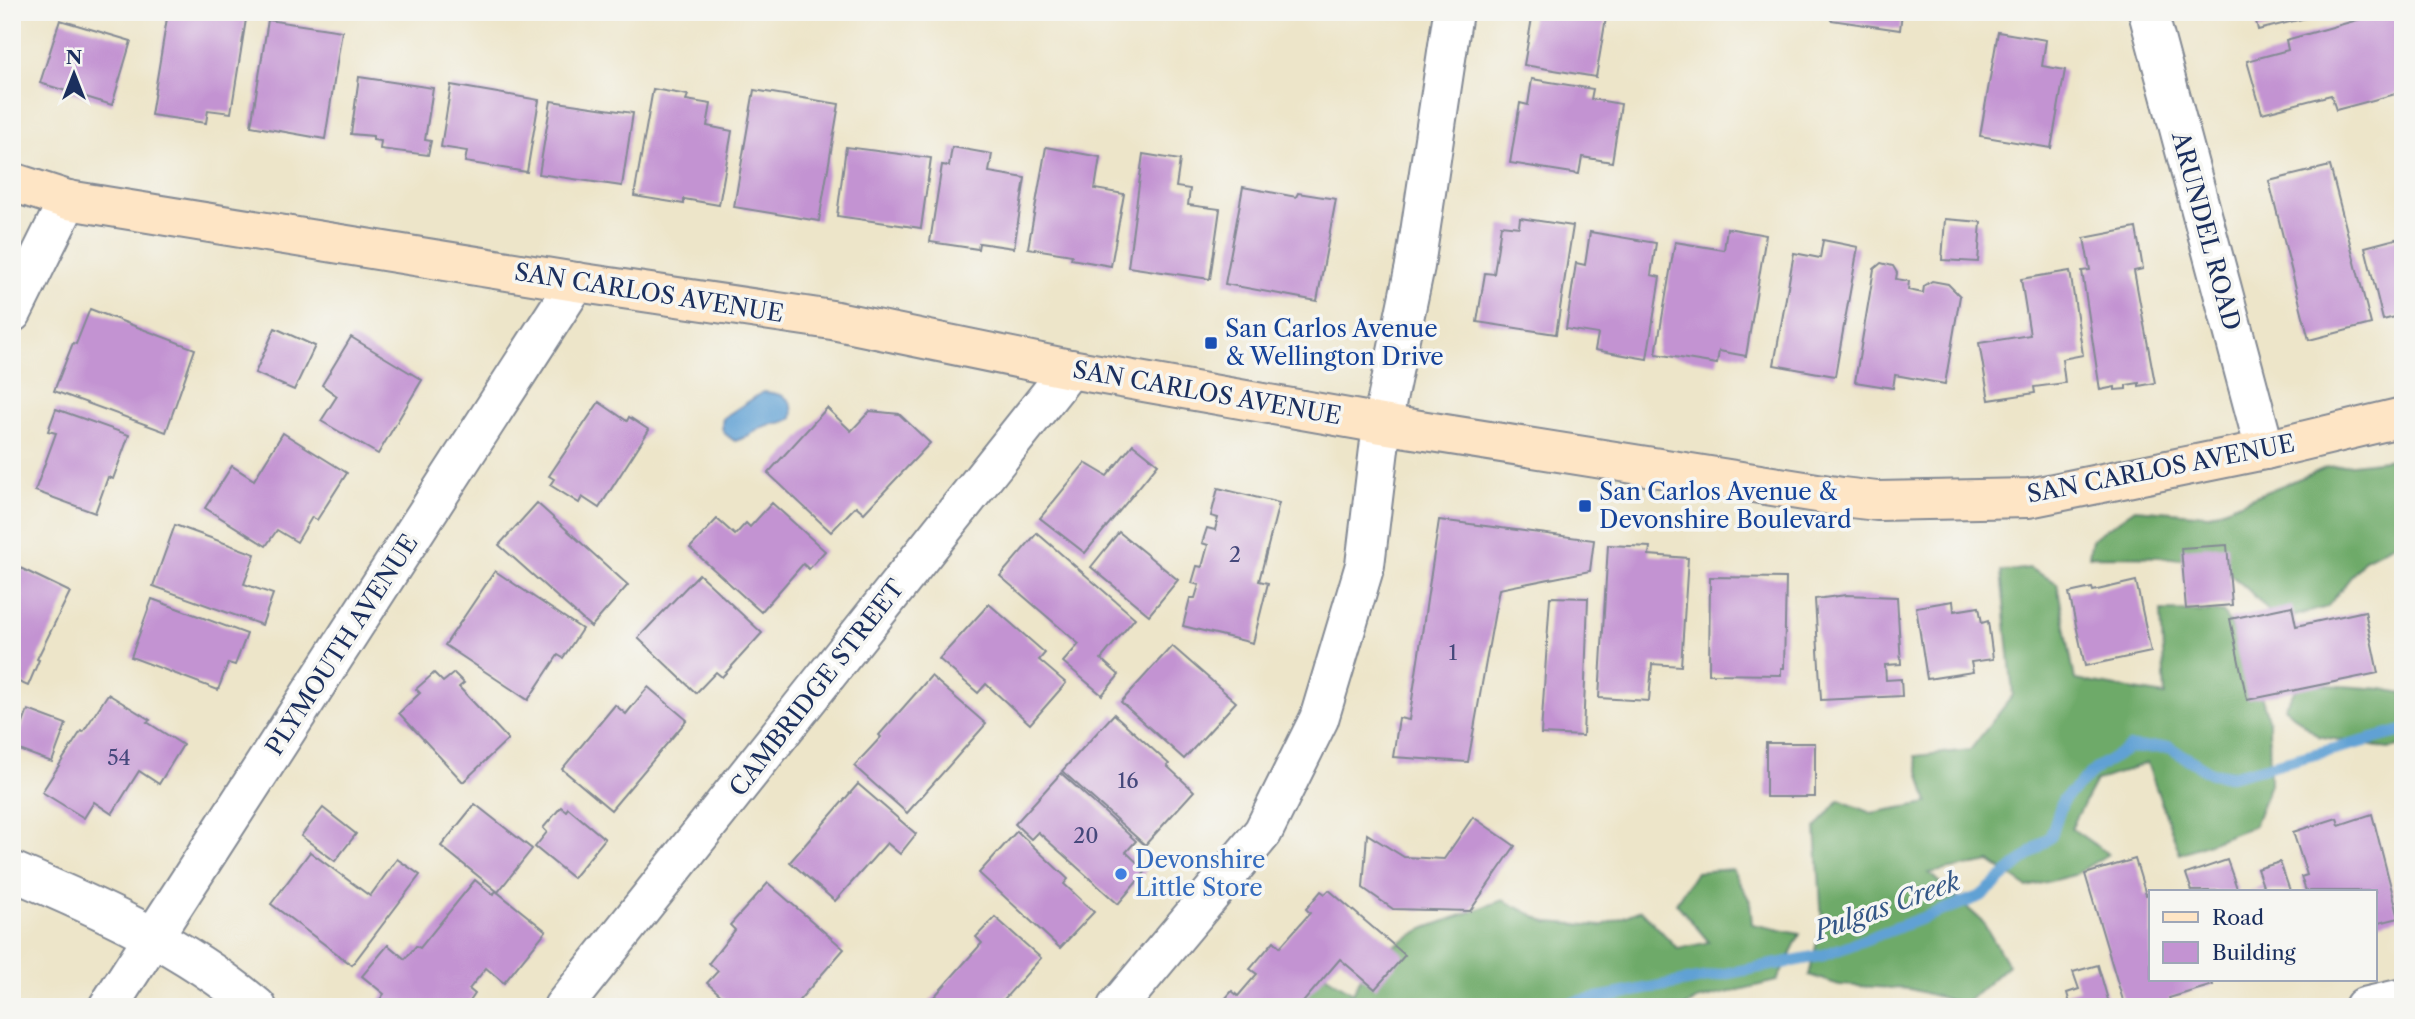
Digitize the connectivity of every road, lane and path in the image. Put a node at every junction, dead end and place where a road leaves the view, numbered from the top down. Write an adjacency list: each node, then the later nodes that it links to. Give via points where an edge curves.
1 (1453, 12): 9 (street, via 1415,266)
2 (2148, 12): 10 (street, ARUNDEL ROAD)
3 (12, 182): 4 (main road, SAN CARLOS AVENUE)
4 (68, 200): 5 (main road, SAN CARLOS AVENUE); 6 (street)
5 (576, 282): 7 (main road, SAN CARLOS AVENUE, via 832,320); 12 (street, PLYMOUTH AVENUE)
6 (12, 313)
7 (1070, 369): 9 (main road, SAN CARLOS AVENUE); 16 (street, CAMBRIDGE STREET)
8 (2403, 417): 10 (main road, SAN CARLOS AVENUE)
9 (1382, 424): 10 (main road, SAN CARLOS AVENUE, via 1877,501 2029,498); 17 (street, via 1365,565 1320,719 1263,832)
10 (2265, 450)
11 (12, 871): 12 (street, via 100,908)
12 (153, 937): 14 (street, PLYMOUTH AVENUE); 15 (street)
13 (2403, 998): 18 (street)
14 (108, 1007)
15 (257, 1007)
16 (563, 1007)
17 (1117, 1007)
18 (2364, 1007)

